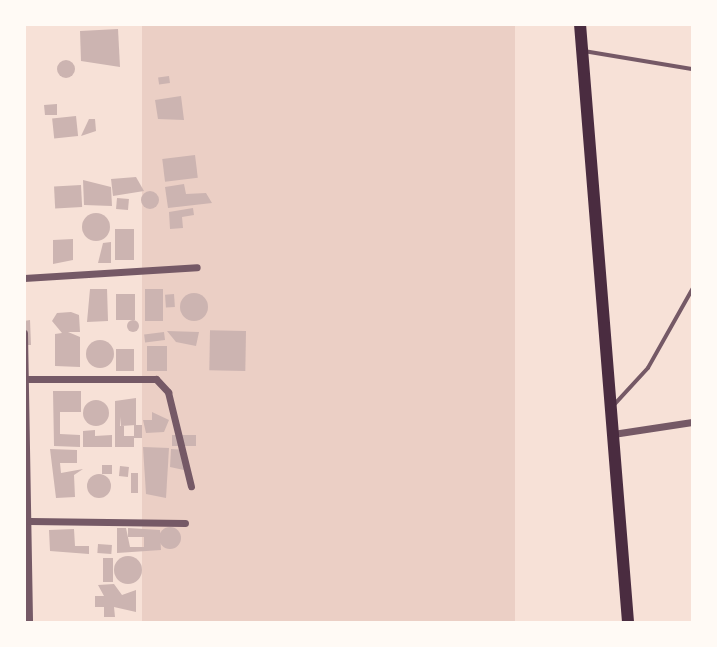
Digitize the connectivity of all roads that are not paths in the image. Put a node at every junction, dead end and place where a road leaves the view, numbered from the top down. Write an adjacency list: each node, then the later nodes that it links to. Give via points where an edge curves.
1 (580, 24): 2 (highway)
2 (582, 51): 3 (lane); 9 (highway)
3 (692, 69)
4 (197, 267): 5 (street)
5 (24, 278)
6 (692, 289): 9 (lane, via 648,368)
7 (24, 332): 8 (street)
8 (27, 379): 12 (street, via 156,379 168,392); 13 (street)
9 (610, 409): 11 (highway)
10 (692, 422): 11 (street)
11 (613, 434): 16 (highway)
12 (191, 486)
13 (30, 522): 14 (street); 15 (street)
14 (185, 523)
15 (29, 622)
16 (628, 622)

